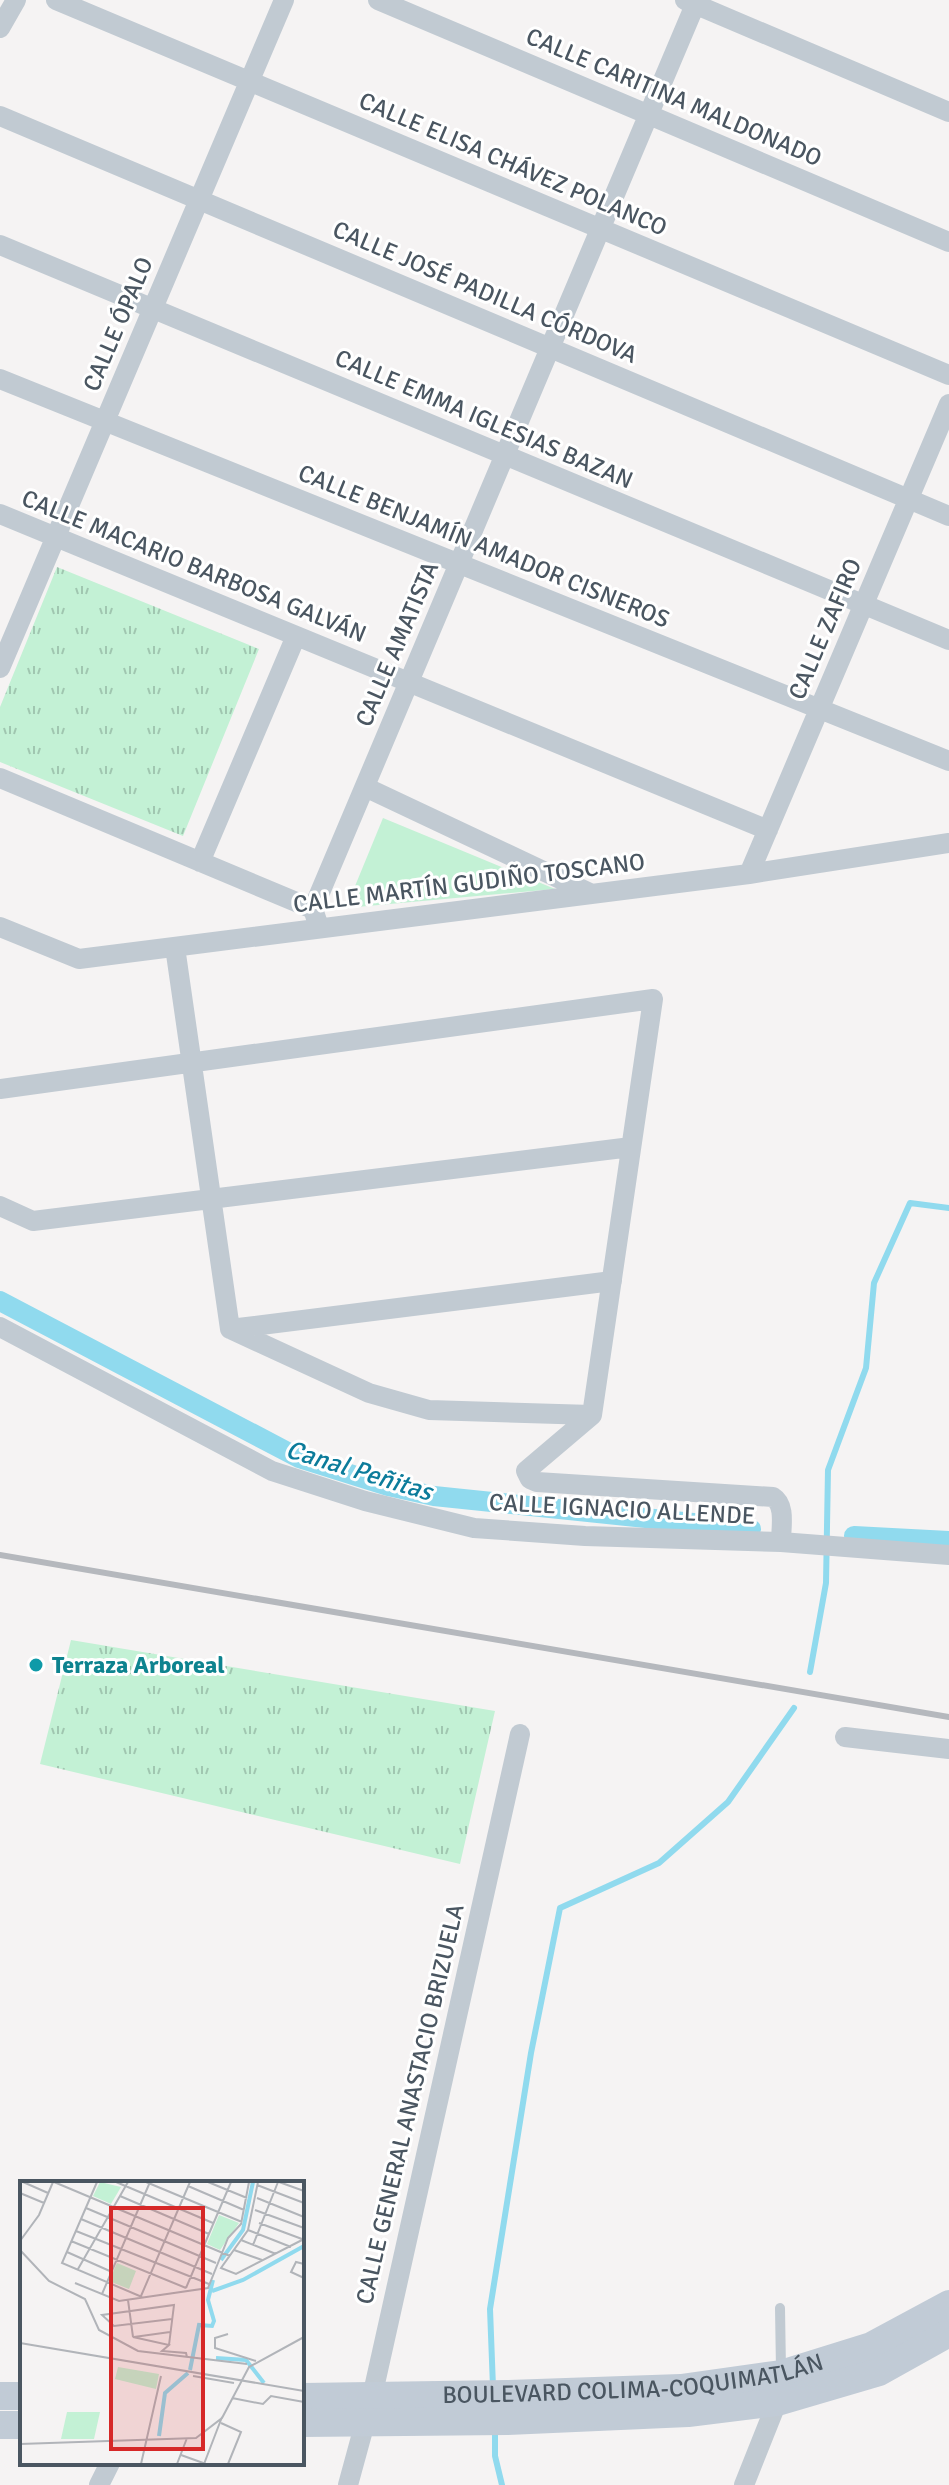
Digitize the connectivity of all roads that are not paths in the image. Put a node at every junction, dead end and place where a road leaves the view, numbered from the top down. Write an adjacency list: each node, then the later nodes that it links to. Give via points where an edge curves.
1 (16, 0): 6 (street)
2 (56, 0): 7 (street, CALLE ELISA CHÁVEZ POLANCO)
3 (284, 0): 7 (street, CALLE ÓPALO)
4 (378, 0): 9 (street, CALLE CARITINA MALDONADO)
5 (692, 1): 8 (street); 9 (street, CALLE AMATISTA)
6 (0, 28)
7 (249, 81): 11 (street, CALLE ÓPALO); 12 (street, CALLE ELISA CHÁVEZ POLANCO)
8 (949, 112)
9 (649, 115): 12 (street, CALLE AMATISTA); 13 (street, CALLE CARITINA MALDONADO)
10 (0, 116): 11 (street, CALLE JOSÉ PADILLA CÓRDOVA)
11 (199, 200): 15 (street, CALLE ÓPALO); 16 (street, CALLE JOSÉ PADILLA CÓRDOVA)
12 (600, 229): 16 (street, CALLE AMATISTA); 17 (street, CALLE ELISA CHÁVEZ POLANCO)
13 (949, 242)
14 (0, 245): 15 (street, CALLE EMMA IGLESIAS BAZAN)
15 (153, 309): 20 (street, CALLE ÓPALO); 21 (street, CALLE EMMA IGLESIAS BAZAN)
16 (550, 348): 21 (street, CALLE AMATISTA); 22 (street, CALLE JOSÉ PADILLA CÓRDOVA)
17 (949, 375)
18 (0, 379): 20 (street, CALLE BENJAMÍN AMADOR CISNEROS)
19 (949, 404): 22 (street, CALLE ZAFIRO)
20 (105, 421): 25 (street, CALLE ÓPALO); 26 (street, CALLE BENJAMÍN AMADOR CISNEROS)
21 (505, 455): 26 (street, CALLE AMATISTA); 27 (street, CALLE EMMA IGLESIAS BAZAN)
22 (909, 499): 24 (street, CALLE JOSÉ PADILLA CÓRDOVA); 27 (street, CALLE ZAFIRO)
23 (0, 514): 25 (street, CALLE MACARIO BARBOSA GALVÁN)
24 (949, 516)
25 (56, 537): 28 (street, CALLE MACARIO BARBOSA GALVÁN); 30 (street, CALLE ÓPALO)
26 (459, 563): 31 (street, CALLE AMATISTA); 32 (street, CALLE BENJAMÍN AMADOR CISNEROS)
27 (864, 605): 29 (street, CALLE EMMA IGLESIAS BAZAN); 32 (street, CALLE ZAFIRO)
28 (296, 636): 31 (street, CALLE MACARIO BARBOSA GALVÁN); 38 (street)
29 (949, 640)
30 (2, 660)
31 (409, 682): 35 (street, CALLE AMATISTA); 36 (street, CALLE MACARIO BARBOSA GALVÁN)
32 (819, 709): 33 (street, CALLE BENJAMÍN AMADOR CISNEROS); 36 (street, CALLE ZAFIRO)
33 (949, 761)
34 (0, 778): 38 (street)
35 (365, 787): 40 (street); 41 (street, CALLE AMATISTA)
36 (768, 830): 39 (street, CALLE ZAFIRO)
37 (949, 843): 39 (street, CALLE MARTÍN GUDIÑO TOSCANO)
38 (200, 862): 41 (street)
39 (749, 874): 40 (street, CALLE MARTÍN GUDIÑO TOSCANO)
40 (592, 894): 41 (street, CALLE MARTÍN GUDIÑO TOSCANO)
41 (316, 919): 43 (street, CALLE MARTÍN GUDIÑO TOSCANO)
42 (0, 927): 43 (street, CALLE MARTÍN GUDIÑO TOSCANO, via 79,959)
43 (175, 947): 44 (street)
44 (192, 1063): 45 (street); 46 (street, via 653,999); 47 (street)
45 (0, 1089)
46 (631, 1147): 47 (street); 49 (street)
47 (212, 1199): 48 (street, via 33,1221); 51 (street)
48 (0, 1206)
49 (612, 1281): 51 (street); 52 (street)
50 (0, 1327): 53 (street, CALLE IGNACIO ALLENDE, via 272,1471 365,1501 474,1528)
51 (230, 1329): 52 (street, via 369,1393 429,1410)
52 (592, 1415): 53 (street, via 526,1471 530,1479 778,1498)
53 (791, 1542): 54 (street, CALLE IGNACIO ALLENDE)
54 (949, 1555)
55 (520, 1734): 65 (street, CALLE GENERAL ANASTACIO BRIZUELA)
56 (845, 1737): 57 (street)
57 (949, 1749)
58 (949, 2304): 61 (main road, BOULEVARD COLIMA-COQUIMATLÁN, via 871,2346)
59 (780, 2308): 61 (lane)
60 (949, 2333): 63 (main road, BOULEVARD COLIMA-COQUIMATLÁN, via 879,2372)
61 (781, 2374): 63 (street); 64 (main road, BOULEVARD COLIMA-COQUIMATLÁN)
62 (304, 2397): 65 (main road, BOULEVARD COLIMA-COQUIMATLÁN)
63 (777, 2402): 64 (main road, BOULEVARD COLIMA-COQUIMATLÁN, via 688,2413); 70 (street)
64 (494, 2408): 65 (main road, BOULEVARD COLIMA-COQUIMATLÁN)
65 (368, 2410): 66 (main road, BOULEVARD COLIMA-COQUIMATLÁN); 69 (street, CALLE GENERAL ANASTACIO BRIZUELA)
66 (304, 2423)
67 (109, 2465): 68 (street)
68 (99, 2485)
69 (348, 2485)
70 (744, 2485)

